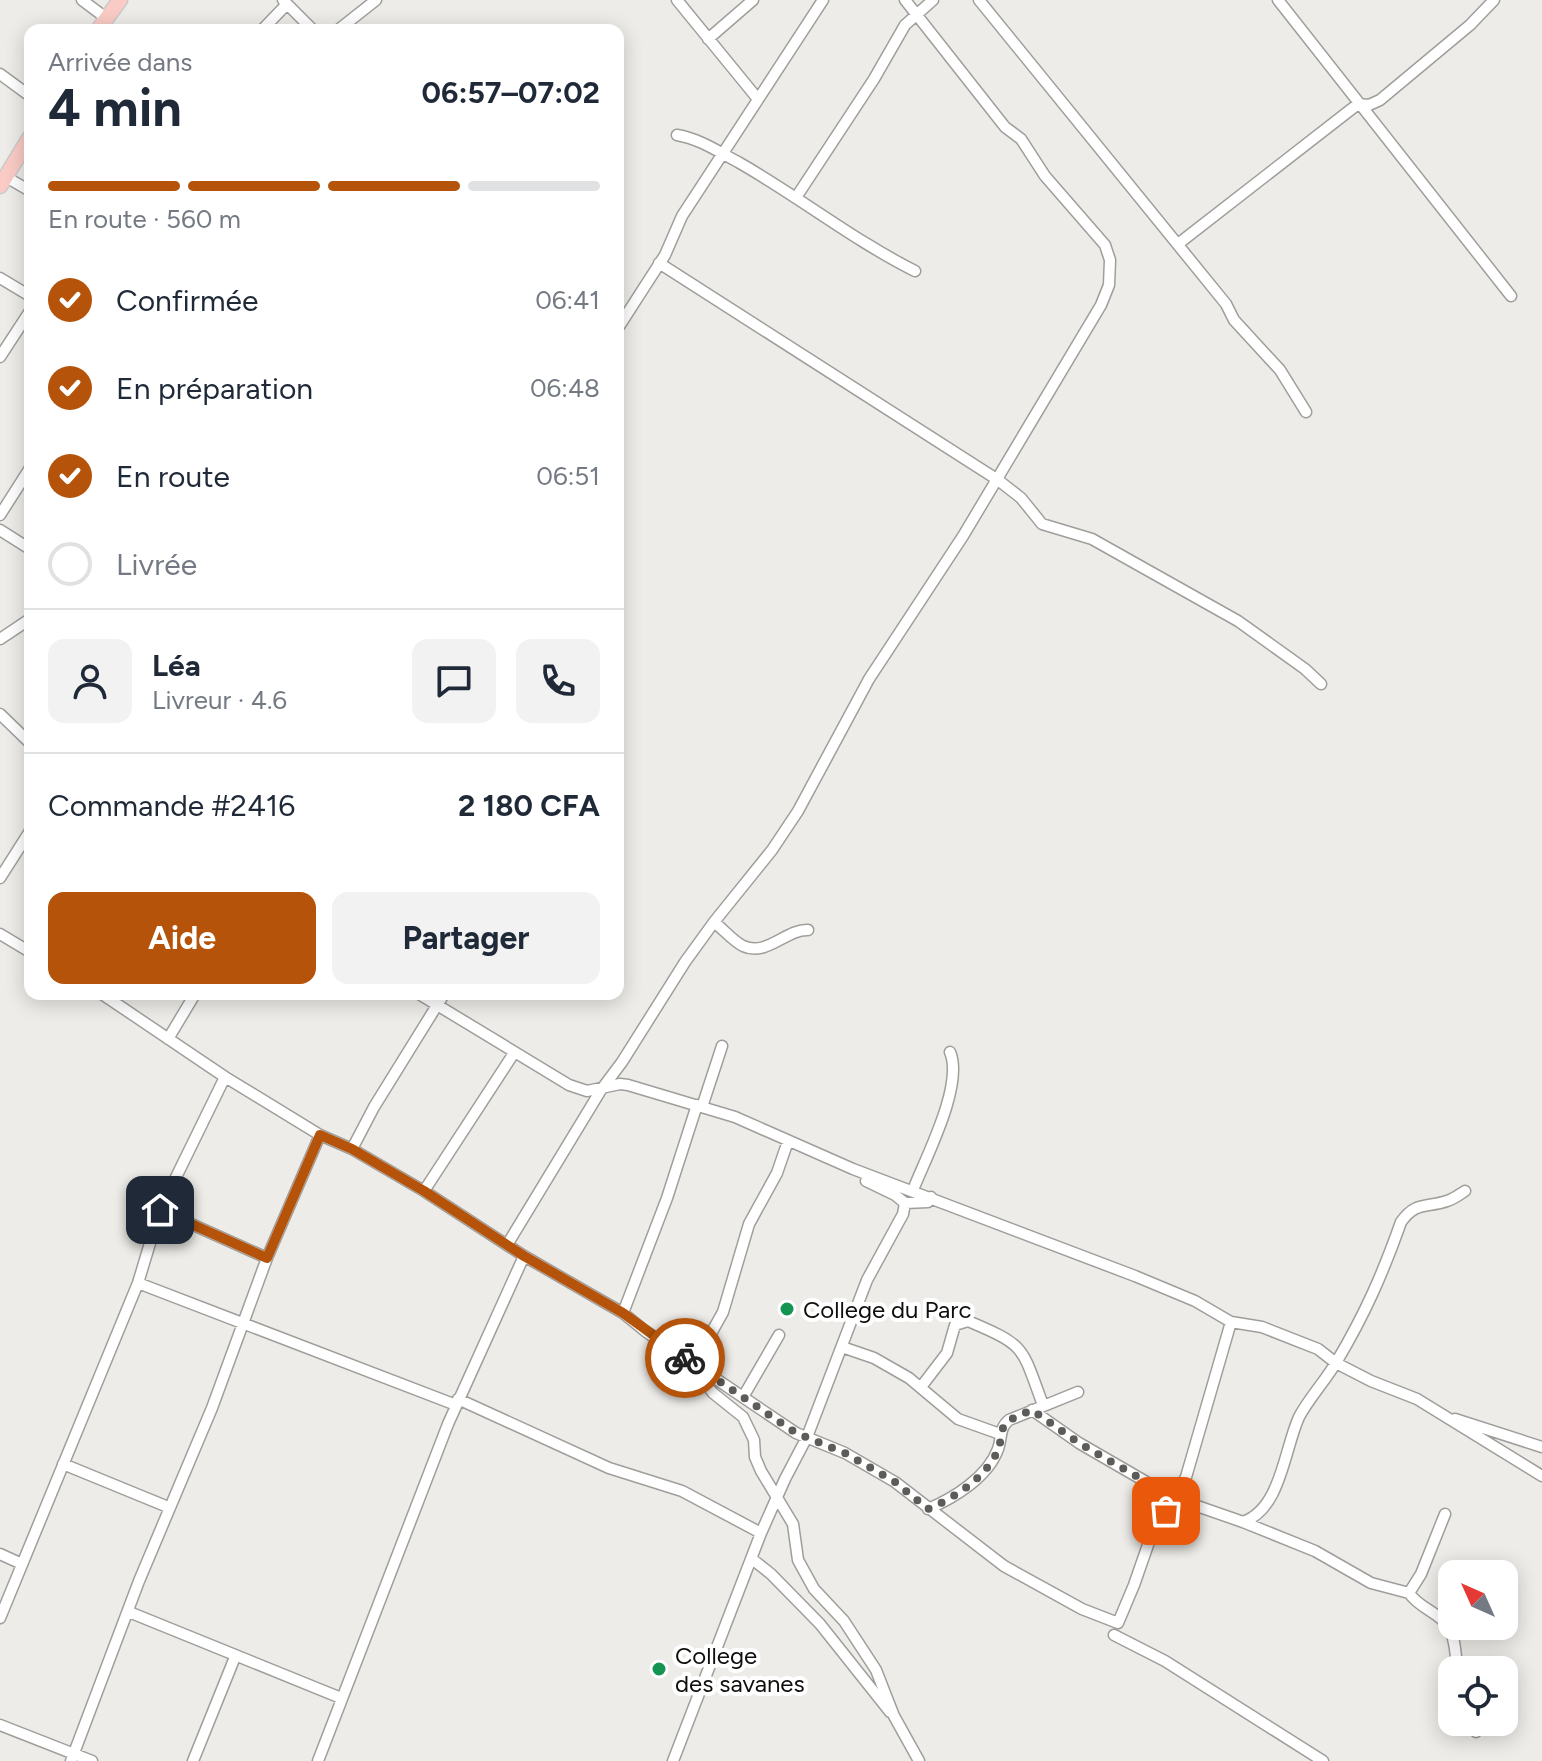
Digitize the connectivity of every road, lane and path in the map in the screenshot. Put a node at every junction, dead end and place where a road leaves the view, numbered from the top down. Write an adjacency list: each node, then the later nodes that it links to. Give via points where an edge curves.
1 (82, 0): 14 (street)
2 (120, 0): 14 (main road)
3 (376, 0): 17 (street)
4 (677, 0): 18 (street)
5 (753, 0): 18 (street)
6 (823, 0): 21 (street)
7 (905, 0): 13 (street)
8 (933, 0): 13 (street)
9 (979, 0): 29 (street)
10 (1278, 0): 22 (street)
11 (1494, 0): 22 (street, via 1380,100)
12 (285, 2): 15 (street); 16 (street)
13 (917, 14): 28 (street); 40 (street, via 1105,245 1110,260 1101,305)
14 (102, 24)
15 (267, 24)
16 (307, 24)
17 (346, 24)
18 (708, 39): 21 (street)
19 (0, 74): 20 (street)
20 (24, 92)
21 (757, 98): 25 (street)
22 (1362, 104): 29 (street); 34 (street)
23 (677, 135): 25 (street, via 697,138)
24 (24, 147): 26 (main road)
25 (723, 154): 28 (street); 30 (street)
26 (3, 181): 27 (street)
27 (24, 189)
28 (797, 196): 31 (street)
29 (1178, 244): 38 (street, via 1234,320 1280,370)
30 (659, 263): 35 (street); 40 (street)
31 (915, 271)
32 (0, 278): 33 (street)
33 (24, 292)
34 (1511, 296)
35 (624, 318)
36 (24, 320): 37 (street)
37 (0, 357)
38 (1306, 412)
39 (24, 477): 41 (street)
40 (998, 480): 46 (street, via 1042,524 1092,539 1238,621); 51 (street, via 869,679 798,811)
41 (0, 515)
42 (0, 530): 43 (street)
43 (24, 545)
44 (24, 623): 45 (street)
45 (0, 639)
46 (1321, 684)
47 (0, 714): 48 (street)
48 (24, 735)
49 (24, 840): 50 (street)
50 (0, 878)
51 (714, 922): 52 (street, via 744,946 762,948); 65 (street)
52 (808, 930)
53 (0, 934): 54 (street)
54 (24, 948)
55 (114, 1000): 60 (street)
56 (191, 1000): 60 (street)
57 (430, 1000): 59 (street)
58 (440, 1000): 59 (street)
59 (437, 1004): 63 (street); 69 (street)
60 (168, 1039): 64 (street)
61 (722, 1046): 66 (street)
62 (950, 1052): 71 (street, via 953,1089)
63 (514, 1053): 65 (street, via 569,1085); 72 (street)
64 (225, 1077): 67 (street); 76 (street)
65 (601, 1090): 66 (street, via 628,1085); 77 (street)
66 (699, 1106): 68 (street); 81 (street)
67 (320, 1135): 69 (street); 79 (street)
68 (788, 1141): 70 (street); 87 (street, via 749,1224 723,1312)
69 (352, 1149): 72 (street)
70 (853, 1169): 71 (street); 75 (street)
71 (913, 1190): 74 (street)
72 (424, 1191): 77 (street)
73 (1465, 1191): 86 (street, via 1409,1211 1370,1303)
74 (931, 1197): 75 (street, via 928,1202); 82 (street, via 1195,1301)
75 (905, 1203): 85 (street)
76 (160, 1210): 79 (street); 80 (street)
77 (507, 1245): 78 (street)
78 (524, 1256): 81 (street); 92 (street)
79 (267, 1258): 83 (street)
80 (138, 1283): 83 (street); 99 (street)
81 (623, 1313): 87 (street)
82 (1231, 1322): 86 (street, via 1284,1335); 102 (street, via 1186,1477)
83 (244, 1323): 92 (street, via 439,1400); 103 (street)
84 (779, 1335): 91 (street)
85 (842, 1347): 89 (street, via 874,1358); 97 (street)
86 (1336, 1363): 95 (street); 106 (street, via 1300,1416 1266,1507)
87 (694, 1364): 88 (street)
88 (704, 1372): 91 (street); 101 (street, via 713,1393 743,1417 761,1471)
89 (921, 1387): 93 (street, via 947,1353 955,1325 968,1321 1012,1340 1022,1350); 96 (street, via 958,1419)
90 (1078, 1392): 93 (street)
91 (743, 1397): 97 (street)
92 (457, 1402): 107 (street, via 609,1468 682,1491); 117 (street)
93 (1043, 1405): 94 (street)
94 (1032, 1410): 96 (street, via 1009,1420); 102 (street)
95 (1446, 1416): 98 (street); 100 (street)
96 (1000, 1434): 104 (street, via 993,1459 970,1484)
97 (807, 1437): 101 (street); 104 (street, via 895,1482)
98 (1542, 1447)
99 (63, 1464): 103 (street); 110 (street)
100 (1542, 1476)
101 (778, 1498): 107 (street); 118 (street, via 793,1524 798,1560 876,1670)
102 (1174, 1498): 104 (street, via 1149,1542 1118,1623 1004,1566); 106 (street)
103 (168, 1507): 112 (street)
104 (928, 1509)
105 (1445, 1514): 111 (street)
106 (1243, 1522): 111 (street, via 1315,1551 1371,1583)
107 (761, 1533): 109 (street)
108 (0, 1554): 110 (street)
109 (752, 1559): 118 (street, via 820,1624); 124 (street)
110 (22, 1564): 113 (street)
111 (1409, 1593): 115 (street, via 1449,1627)
112 (129, 1612): 116 (street); 120 (street)
113 (0, 1618)
114 (1114, 1635): 126 (street, via 1165,1661)
115 (1455, 1656)
116 (235, 1657): 117 (street); 122 (street)
117 (341, 1698): 123 (street)
118 (894, 1716): 125 (street)
119 (0, 1725): 120 (street)
120 (73, 1757): 121 (street)
121 (92, 1761)
122 (193, 1761)
123 (318, 1761)
124 (673, 1761)
125 (919, 1761)
126 (1323, 1761)

